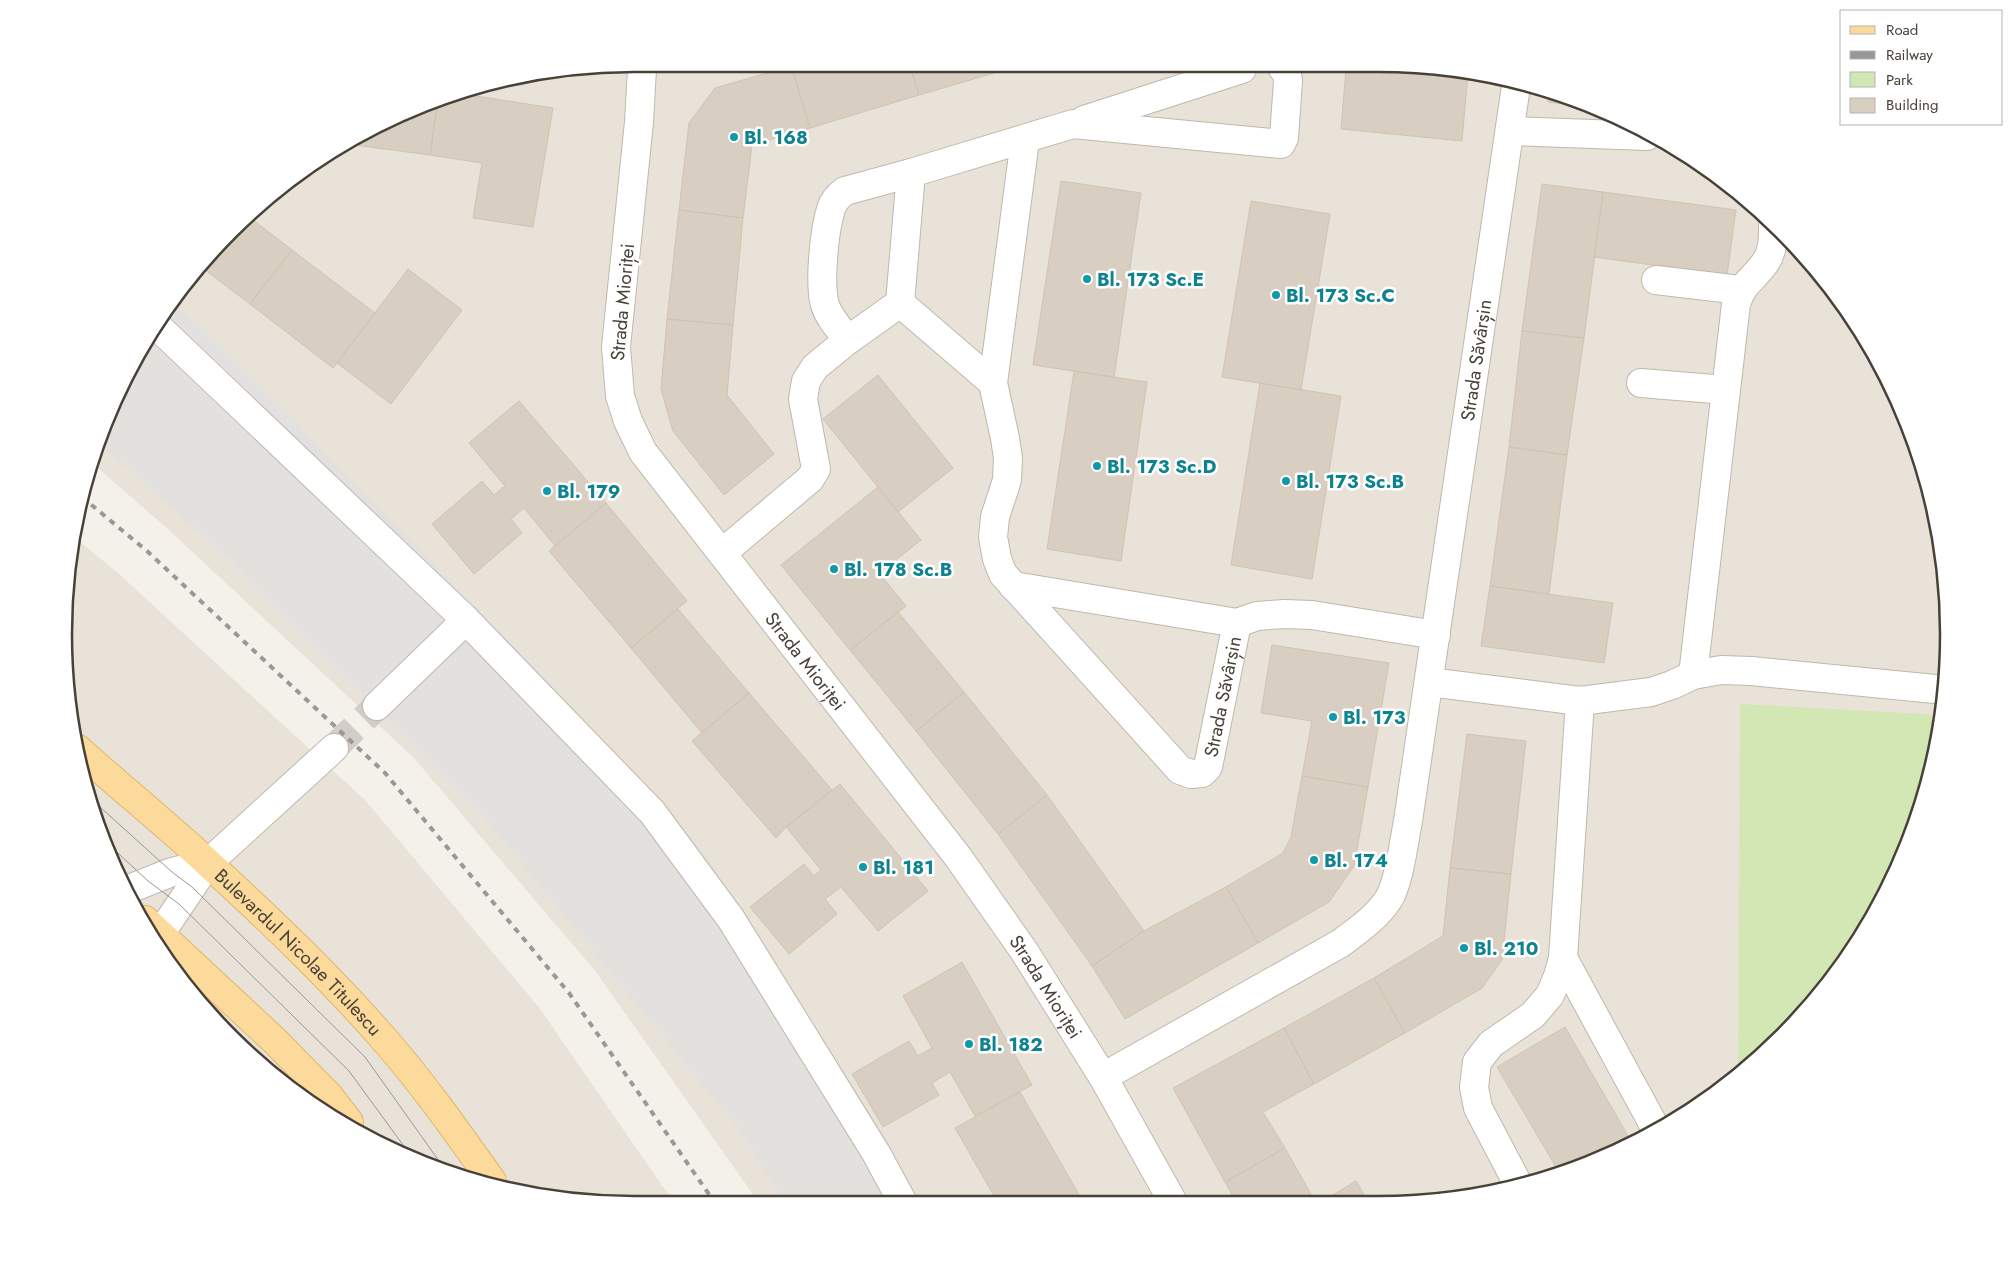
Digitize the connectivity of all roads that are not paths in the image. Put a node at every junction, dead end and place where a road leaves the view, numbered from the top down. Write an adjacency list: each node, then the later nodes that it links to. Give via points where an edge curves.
1 (642, 72): 19 (street, Strada Mioriței, via 616,347 620,396 643,452)
2 (1233, 72): 5 (street)
3 (1286, 72): 5 (street, via 1288,81 1281,144)
4 (1515, 90): 6 (street, Strada Săvârșin)
5 (1073, 124): 8 (street)
6 (1510, 131): 7 (street); 23 (street, Strada Săvârșin)
7 (1637, 136)
8 (1024, 140): 9 (street); 16 (street)
9 (911, 173): 13 (street); 15 (street, via 844,191 831,207 822,286 831,318)
10 (1773, 234): 12 (street, via 1772,247 1765,263)
11 (1656, 280): 12 (street)
12 (1740, 290): 18 (street)
13 (900, 303): 15 (street); 16 (street)
14 (162, 331): 21 (street)
15 (848, 340): 19 (street, via 815,367 806,381 803,399 816,468 810,479)
16 (993, 383): 20 (street, via 1008,458 1007,480 995,517 993,537 997,559)
17 (1641, 383): 18 (street)
18 (1726, 390): 24 (street)
19 (722, 553): 36 (street, Strada Mioriței, via 958,857 1024,951)
20 (1008, 580): 22 (street); 22 (street, Strada Săvârșin, via 1180,770 1191,774 1202,773 1208,767)
21 (466, 620): 28 (street); 41 (street, via 658,820 731,920)
22 (1237, 623): 23 (street, Strada Săvârșin, via 1257,616 1312,615)
23 (1436, 635): 25 (street, Strada Săvârșin)
24 (1694, 675): 26 (street, via 1720,670 1752,671); 27 (street, via 1651,692)
25 (1429, 682): 27 (street); 36 (street, Strada Săvârșin, via 1400,864 1389,899 1370,920 1341,942)
26 (1937, 689)
27 (1580, 701): 35 (street)
28 (377, 706)
29 (334, 748): 31 (street)
30 (86, 756): 31 (main road, Bulevardul Nicolae Titulescu)
31 (208, 863): 32 (street, via 172,872); 33 (street); 39 (main road, Bulevardul Nicolae Titulescu, via 318,968 390,1046 438,1105)
32 (133, 887)
33 (156, 928)
34 (164, 941): 37 (main road, via 275,1041)
35 (1563, 958): 38 (street); 40 (street, via 1550,995 1534,1015 1491,1044 1477,1062 1474,1087 1478,1108)
36 (1103, 1077): 42 (street, Strada Mioriței)
37 (343, 1114)
38 (1653, 1124)
39 (488, 1176)
40 (1515, 1178)
41 (899, 1196)
42 (1170, 1196)

